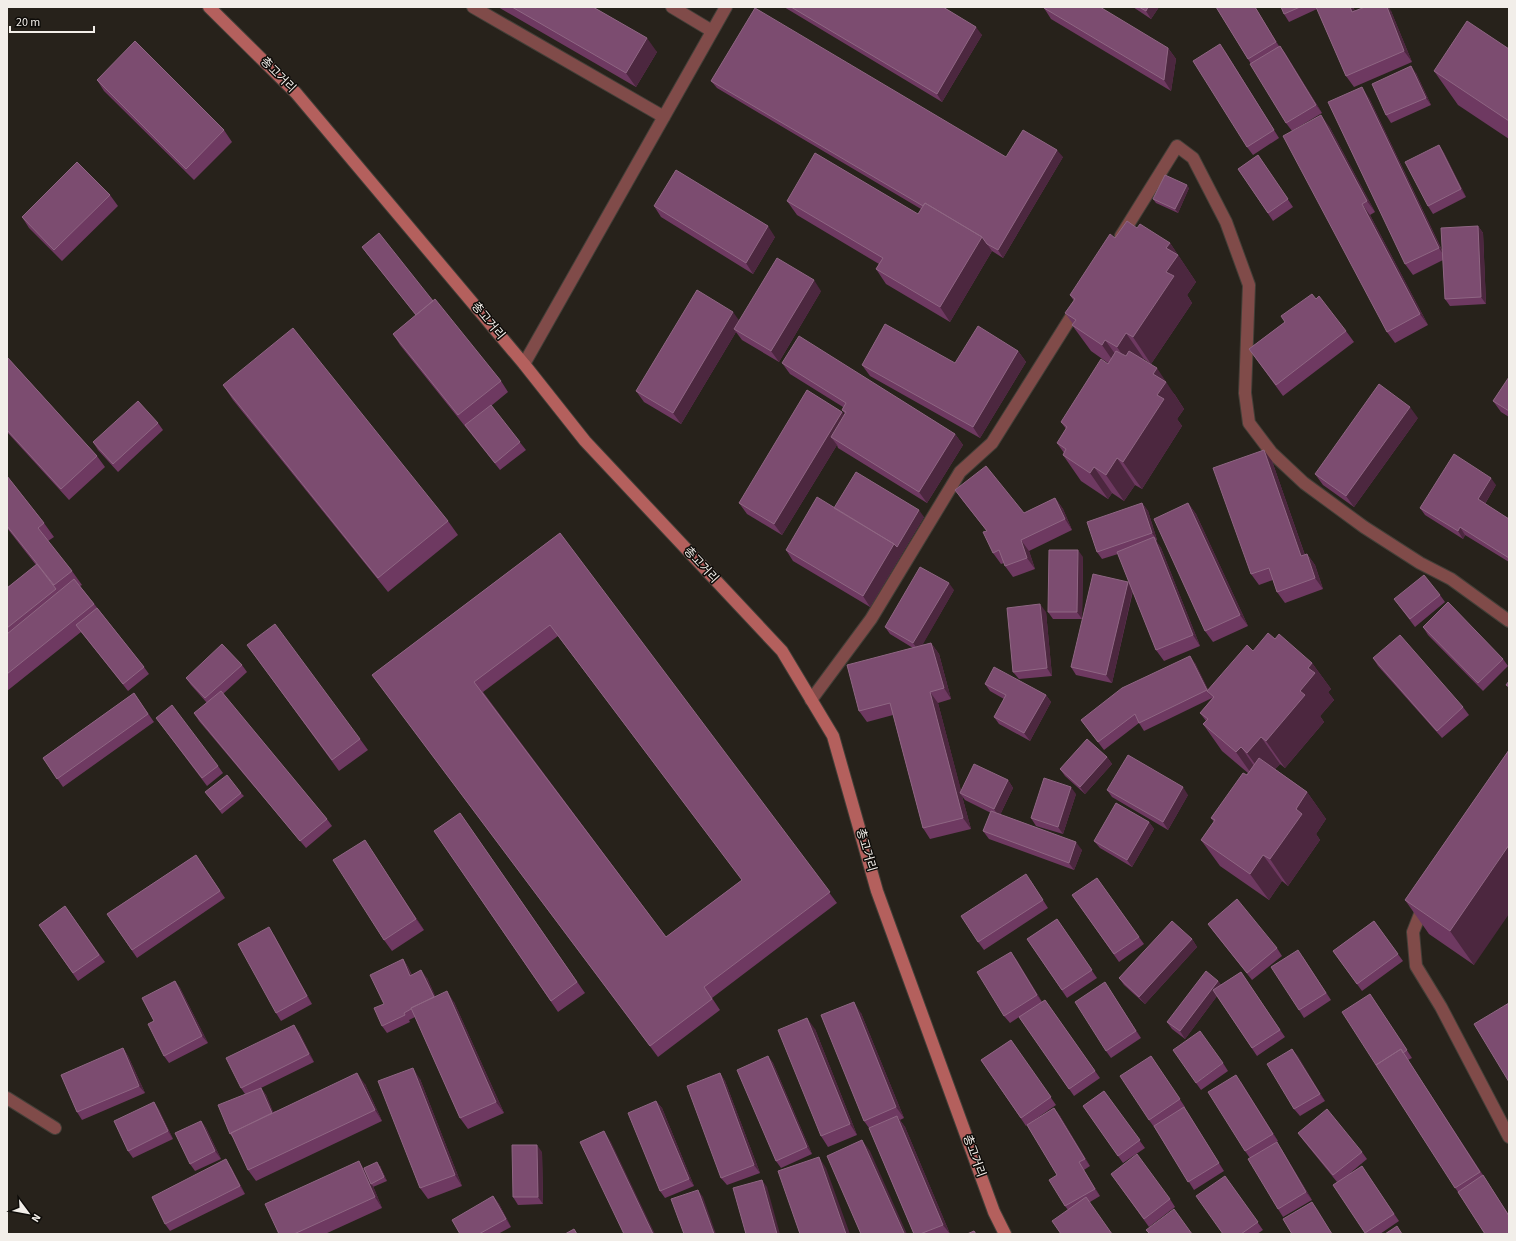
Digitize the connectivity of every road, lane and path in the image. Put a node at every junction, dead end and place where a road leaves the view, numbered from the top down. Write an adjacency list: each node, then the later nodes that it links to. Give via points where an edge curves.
1 (209, 7): 9 (street, 총고거리, via 296,93)
2 (473, 7): 6 (street)
3 (672, 7): 5 (street)
4 (726, 7): 5 (street)
5 (712, 31): 6 (street)
6 (664, 117): 9 (street)
7 (1117, 243): 10 (street, via 1177,146 1193,158 1226,222 1250,285 1245,393 1249,423 1271,452 1304,483 1364,527 1420,563 1451,579)
8 (1084, 296): 11 (street, via 992,443 960,472 871,619)
9 (524, 364): 11 (street, 총고거리, via 585,441 782,651)
10 (1509, 621)
11 (811, 700): 16 (street, 총고거리, via 833,736 878,891 994,1212)
12 (1428, 895): 15 (street, via 1413,932 1416,966 1441,1007)
13 (7, 1098): 14 (street)
14 (55, 1128)
15 (1509, 1137)
16 (1005, 1234)

